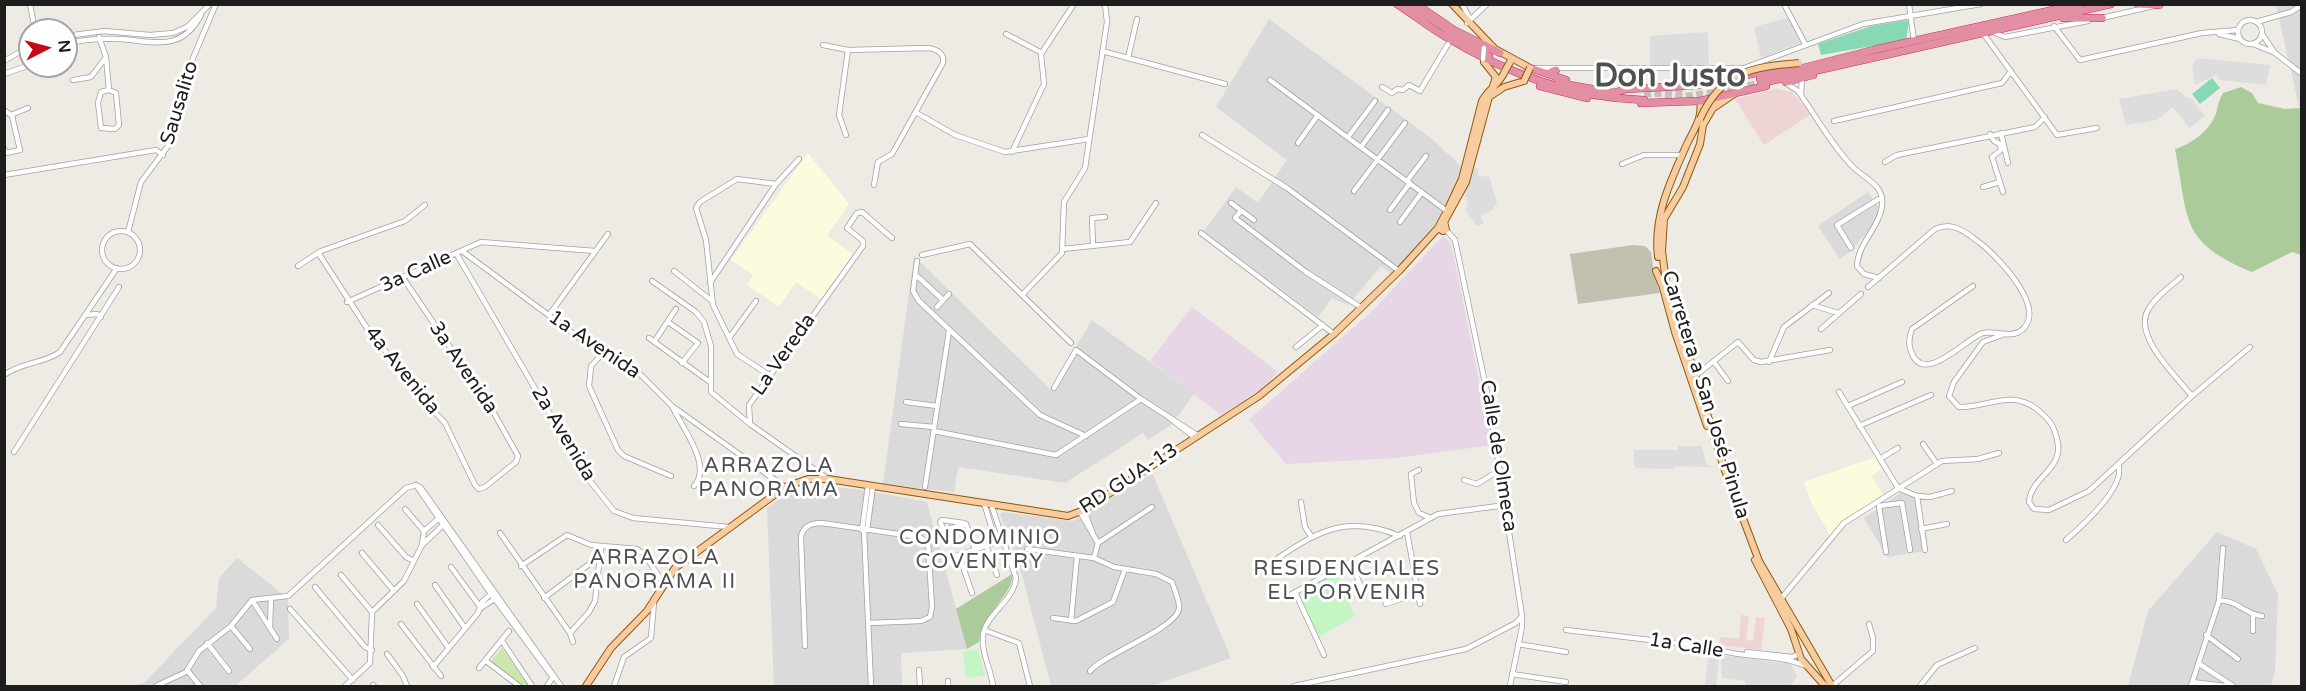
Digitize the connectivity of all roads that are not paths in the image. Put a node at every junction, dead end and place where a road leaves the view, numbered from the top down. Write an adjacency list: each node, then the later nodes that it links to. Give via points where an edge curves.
1 (210, 4): 21 (street)
2 (216, 4): 35 (street, Sausalito)
3 (1074, 4): 53 (street)
4 (1106, 4): 52 (street)
5 (1391, 4): 46 (highway)
6 (1397, 4): 84 (highway, via 1504,69 1558,87)
7 (1408, 4): 84 (highway, via 1506,64)
8 (1416, 4): 50 (highway)
9 (1452, 4): 26 (main road)
10 (1462, 4): 26 (street)
11 (1487, 4): 26 (street)
12 (1784, 4): 47 (street)
13 (1909, 4): 22 (street)
14 (1981, 4): 17 (street)
15 (2111, 4): 23 (highway)
16 (2138, 4): 19 (highway)
17 (1975, 5): 22 (street)
18 (2079, 5): 32 (highway)
19 (2161, 5): 24 (street)
20 (2301, 5): 27 (street, via 2291,12)
21 (204, 10): 29 (street); 34 (street)
22 (1910, 16): 44 (street); 47 (street, via 1863,24)
23 (2052, 18): 24 (highway); 32 (highway)
24 (2102, 18): 28 (street)
25 (1137, 19): 58 (street)
26 (1468, 21): 40 (main road)
27 (2256, 22): 30 (street, via 2246,21); 36 (street)
28 (2054, 26): 32 (street, via 2005,36); 37 (street, via 2080,60)
29 (194, 27): 35 (street); 41 (street)
30 (2238, 30): 37 (street); 42 (street)
31 (99, 31): 33 (street); 34 (street, via 150,35); 43 (street)
32 (1984, 31): 44 (highway); 55 (highway); 64 (street)
33 (92, 32): 38 (street); 43 (street)
34 (179, 32): 41 (street)
35 (204, 32): 116 (street, Sausalito, via 176,129)
36 (2262, 32): 48 (street); 56 (street, via 2262,38)
37 (2213, 33): 42 (street)
38 (78, 34)
39 (1006, 34): 53 (street)
40 (1481, 36): 50 (street); 54 (main road)
41 (180, 39): 43 (street)
42 (2241, 39): 48 (street)
43 (97, 40): 45 (street); 57 (street)
44 (1914, 41): 55 (highway)
45 (78, 42)
46 (1448, 44): 59 (highway); 79 (street, via 1420,91 1408,85 1392,93)
47 (1806, 44): 67 (street, via 1735,69)
48 (2252, 44): 56 (street)
49 (823, 45): 51 (street)
50 (1484, 47): 54 (highway); 59 (street, bridge)
51 (848, 50): 96 (street, via 939,51 943,63); 107 (street, via 839,115)
52 (1102, 51): 58 (street); 110 (street)
53 (1042, 53): 115 (street, via 1043,87)
54 (1500, 53): 60 (main road)
55 (1869, 53): 61 (highway); 61 (highway, via 1760,81); 62 (highway)
56 (2275, 53): 68 (street)
57 (106, 57): 71 (street, via 91,77); 81 (street)
58 (1128, 58): 76 (street)
59 (1483, 61): 65 (highway); 83 (main road, via 1497,79)
60 (1510, 61): 63 (main road); 65 (main road, RD GUA-13, bridge)
61 (1851, 61): 69 (highway)
62 (1799, 63): 74 (highway); 105 (main road, bridge, via 1760,68 1730,78 1717,88)
63 (1530, 68): 67 (highway); 73 (main road, bridge)
64 (2010, 71): 100 (street); 101 (street, via 2002,83)
65 (1505, 72): 73 (highway); 83 (main road, RD GUA-13)
66 (7, 74): 70 (street)
67 (1556, 74): 78 (highway)
68 (2301, 74)
69 (1802, 78): 75 (highway); 86 (street)
70 (4, 79)
71 (73, 80)
72 (1270, 80): 99 (street)
73 (1524, 81): 89 (highway); 140 (main road, RD GUA-13, via 1489,97 1466,182)
74 (1719, 82): 77 (highway); 87 (highway)
75 (1784, 82): 82 (highway); 86 (street)
76 (1225, 84)
77 (1702, 85): 80 (highway); 91 (highway, via 1698,89)
78 (1591, 86): 80 (highway); 84 (highway)
79 (1382, 87)
80 (1628, 89): 85 (highway)
81 (109, 90): 81 (street, via 116,93 119,125 107,130 101,128 98,97)
82 (1735, 93): 87 (highway); 97 (main road)
83 (1486, 94): 140 (main road, RD GUA-13)
84 (1603, 94): 85 (highway); 89 (highway)
85 (1612, 95): 88 (highway); 92 (highway)
86 (1801, 95): 134 (street, via 1846,158 1875,184)
87 (1720, 96): 91 (highway); 97 (main road, Carretera a San José Pinula)
88 (1644, 97)
89 (1594, 98): 92 (highway)
90 (1375, 101): 109 (street)
91 (1700, 101): 92 (highway); 105 (main road, Carretera a San José Pinula, via 1701,114)
92 (1627, 102)
93 (28, 108): 98 (street)
94 (4, 110): 98 (street)
95 (1388, 110): 113 (street)
96 (917, 113): 115 (street, via 956,135); 128 (street, via 892,154 878,162)
97 (1708, 114): 129 (main road, Carretera a San José Pinula)
98 (10, 115): 114 (street, via 20,150 6,153)
99 (1318, 115): 109 (street); 112 (street)
100 (2045, 117): 103 (street, via 2060,136); 104 (street, via 2037,126)
101 (1834, 121)
102 (1405, 123): 120 (street)
103 (2097, 129)
104 (2001, 132): 106 (street); 122 (street)
105 (1692, 133): 111 (main road, Carretera a San José Pinula)
106 (1990, 134): 121 (street, via 1897,154); 126 (street, via 2001,147 1992,157)
107 (846, 135)
108 (1203, 135): 161 (street, via 1287,188)
109 (1348, 137): 113 (street)
110 (1089, 140): 115 (street); 151 (street, via 1085,168 1064,202)
111 (1689, 141): 117 (main road, Carretera a San José Pinula); 129 (main road, via 1674,184 1675,188)
112 (1298, 142)
113 (1361, 147): 120 (street)
114 (4, 148)
115 (1011, 152)
116 (163, 155): 124 (street, via 156,150); 145 (street, Sausalito, via 141,182)
117 (1682, 155): 123 (street, via 1644,155); 170 (main road, Carretera a San José Pinula, via 1659,221 1657,251)
118 (1426, 156): 125 (street)
119 (799, 159): 127 (street)
120 (1377, 159): 125 (street); 131 (street)
121 (1885, 162)
122 (2008, 163)
123 (1622, 164)
124 (4, 175)
125 (1409, 182): 132 (street); 138 (street)
126 (2000, 182): 130 (street); 133 (street)
127 (776, 184): 169 (street); 169 (street, via 737,179 697,204 706,240)
128 (874, 185)
129 (1683, 187): 209 (main road, Carretera a San José Pinula, via 1664,219 1662,251 1671,301)
130 (1983, 187)
131 (1354, 191)
132 (1422, 192): 140 (street); 143 (street)
133 (2003, 192)
134 (1882, 197): 150 (street, via 1837,225); 166 (street, via 1881,213 1857,261 1860,271)
135 (1156, 202): 149 (street, via 1133,240)
136 (1232, 203): 139 (street)
137 (425, 204): 154 (street, via 405,221)
138 (1390, 210)
139 (1241, 211): 142 (street); 184 (street, via 1235,218 1306,272)
140 (1449, 213): 144 (main road, RD GUA-13); 144 (main road)
141 (1105, 217): 149 (street, via 1092,219)
142 (1254, 220)
143 (1400, 222)
144 (1440, 231): 161 (main road, RD GUA-13); 236 (street, Calle de Olmeca, via 1455,240)
145 (128, 232): 157 (street, via 115,231 105,239 104,257); 159 (street, via 138,240 140,252 134,263)
146 (1201, 233): 191 (street)
147 (608, 234): 152 (street)
148 (892, 238): 208 (street, La Vereda, via 859,212 847,228 863,241 863,246)
149 (1093, 246): 151 (street)
150 (1851, 248)
151 (1062, 249): 176 (street, via 1060,258)
152 (595, 251): 153 (street, 3a Calle, via 485,242); 188 (street)
153 (459, 252): 165 (street, 3a Calle); 188 (street, 1a Avenida); 263 (street, 2a Avenida, via 586,476 614,511 628,517)
154 (319, 254): 158 (street); 181 (street, 4a Avenida)
155 (922, 255): 176 (street, via 970,244)
156 (917, 261): 163 (street)
157 (111, 266): 159 (street); 167 (street)
158 (298, 266)
159 (117, 268): 167 (street)
160 (674, 271): 179 (street)
161 (1399, 271): 184 (main road, RD GUA-13)
162 (1656, 271): 170 (main road)
163 (916, 275): 178 (street); 193 (street, via 914,296)
164 (2181, 277): 216 (street, via 2149,307 2144,322 2149,341)
165 (403, 278): 181 (street, 3a Calle); 245 (street, 3a Avenida, via 490,406 518,460)
166 (1879, 278): 173 (street); 195 (street, via 1935,229 1945,225 1958,227 2000,259 2019,283 2028,321 2018,332)
167 (107, 280): 187 (street)
168 (652, 281): 211 (street, via 704,322 711,346)
169 (710, 283): 179 (street)
170 (1662, 285): 297 (main road, Carretera a San José Pinula, via 1719,465)
171 (1973, 286): 195 (street, via 1912,329 1909,344 1913,358 1938,362 1981,333)
172 (119, 287): 189 (street)
173 (1868, 287)
174 (1829, 293): 182 (street)
175 (949, 294): 178 (street)
176 (1023, 294): 199 (street)
177 (1862, 294): 186 (street)
178 (943, 300): 183 (street)
179 (712, 301): 197 (street)
180 (756, 301): 197 (street)
181 (347, 302): 245 (street, 4a Avenida, via 445,423 475,485)
182 (1812, 305): 186 (street); 205 (street, via 1784,327)
183 (937, 307)
184 (1362, 308): 194 (main road, RD GUA-13)
185 (676, 309): 190 (street)
186 (1838, 313): 192 (street)
187 (86, 315): 189 (street); 207 (street, via 60,352)
188 (549, 315): 203 (street, 1a Avenida)
189 (101, 317): 230 (street)
190 (668, 322): 198 (street); 206 (street, via 698,343)
191 (1323, 325): 194 (street); 201 (street)
192 (1821, 329)
193 (949, 330): 220 (street); 226 (street, via 1040,415)
194 (1334, 334): 227 (main road, RD GUA-13, via 1238,411)
195 (2005, 334): 234 (street, via 1983,342 1954,382 1949,396 1959,407 1970,408 2017,399 2034,406 2050,421 2058,444 2057,455 2031,492 2034,509 2049,510 2081,496)
196 (649, 338): 198 (street)
197 (729, 338): 208 (street, via 741,358)
198 (654, 342): 206 (street)
199 (1071, 343)
200 (2250, 346): 216 (street)
201 (1296, 347)
202 (1830, 350): 205 (street)
203 (603, 353): 219 (street, 1a Avenida, via 639,373); 237 (street, via 591,366 589,386 618,450)
204 (1714, 362): 205 (street, via 1738,342 1754,360); 209 (street); 210 (street)
205 (1769, 362)
206 (682, 363): 211 (street)
207 (4, 375)
208 (769, 375): 222 (street, La Vereda, via 749,405)
209 (1695, 376): 312 (main road, Carretera a San José Pinula, via 1738,506 1759,561)
210 (1728, 381)
211 (710, 382): 222 (street, via 713,396)
212 (1902, 382): 221 (street)
213 (1054, 388): 217 (street, via 1076,350)
214 (1839, 392): 221 (street)
215 (1931, 395): 224 (street)
216 (2192, 396): 234 (street)
217 (1141, 399): 226 (street); 227 (street)
218 (906, 402): 220 (street)
219 (672, 406): 241 (street, via 699,459 700,477); 242 (street, 1a Avenida)
220 (938, 406): 225 (street)
221 (1848, 406): 224 (street)
222 (750, 424): 238 (street, La Vereda)
223 (901, 424): 225 (street)
224 (1859, 426): 232 (street)
225 (934, 429): 226 (street, via 1052,455); 243 (street)
226 (1086, 436)
227 (1196, 436): 255 (main road, RD GUA-13)
228 (1923, 444): 233 (street)
229 (1898, 448): 232 (street)
230 (14, 452)
231 (1999, 453): 233 (street)
232 (1880, 459): 244 (street)
233 (1937, 464): 244 (street)
234 (2118, 464): 273 (street, via 2121,475 2117,483 2088,521)
235 (1419, 470): 257 (street, via 1411,474 1414,503 1419,513)
236 (1500, 470): 239 (street, via 1477,484); 252 (street, Calle de Olmeca)
237 (671, 476)
238 (828, 479): 240 (main road, RD GUA-13); 242 (main road, RD GUA-13, via 808,479)
239 (1464, 480)
240 (871, 485): 250 (main road, RD GUA-13); 265 (street)
241 (694, 486)
242 (784, 486): 263 (main road, RD GUA-13)
243 (925, 487)
244 (1898, 488): 247 (street); 248 (street)
245 (481, 489)
246 (1952, 491): 248 (street)
247 (1890, 494): 251 (street); 312 (street, via 1834,532)
248 (1917, 496): 264 (street)
249 (1300, 502): 270 (street)
250 (987, 503): 255 (main road, RD GUA-13, via 1061,516); 258 (street)
251 (1895, 503): 282 (street, via 1902,503); 284 (street, via 1879,506)
252 (1506, 505): 257 (street, via 1455,510); 321 (street, Calle de Olmeca)
253 (1152, 507): 274 (street)
254 (405, 509): 266 (street)
255 (1082, 511): 274 (street)
256 (439, 518): 259 (street); 266 (street); 309 (street, via 416,485 406,488 288,596)
257 (1431, 518): 267 (street)
258 (994, 522): 269 (street); 272 (street)
259 (443, 524): 276 (street); 308 (street)
260 (966, 524): 260 (street, via 942,520 940,521 944,531); 280 (street)
261 (1947, 524): 264 (street)
262 (378, 525): 292 (street)
263 (729, 527): 300 (main road, RD GUA-13, via 675,568)
264 (1921, 529): 283 (street)
265 (864, 530): 325 (street); 325 (street, via 928,542 932,607 925,620); 341 (street, via 817,523 803,531)
266 (424, 531): 276 (street)
267 (1407, 532): 271 (street); 307 (street)
268 (500, 533): 294 (street)
269 (994, 533): 272 (street); 275 (street)
270 (1311, 536): 271 (street, via 1335,527 1369,526); 291 (street)
271 (1400, 536): 293 (street)
272 (1003, 540): 275 (street); 331 (street, via 1016,582)
273 (2066, 540)
274 (1096, 541): 290 (street)
275 (996, 542): 277 (street)
276 (422, 545): 292 (street)
277 (986, 545): 280 (street); 299 (street)
278 (602, 547): 287 (street); 294 (street, via 564,535); 300 (street, via 637,549)
279 (2223, 548): 313 (street)
280 (975, 549): 286 (street)
281 (1027, 549): 288 (street)
282 (1910, 550)
283 (1925, 550)
284 (1886, 552)
285 (362, 553): 305 (street)
286 (959, 555): 289 (street); 306 (street)
287 (600, 556): 310 (street); 335 (street, via 590,612)
288 (1077, 556): 290 (street); 324 (street)
289 (950, 558)
290 (1094, 558): 296 (street)
291 (1278, 558)
292 (414, 561): 305 (street)
293 (1351, 561): 304 (street); 352 (street, via 1293,593)
294 (521, 566): 310 (street)
295 (451, 567): 317 (street)
296 (1125, 569): 324 (street, via 1113,602); 363 (street, via 1156,574 1172,582 1180,608 1177,616)
297 (1760, 571): 312 (main road); 351 (main road, Carretera a San José Pinula, via 1791,628)
298 (341, 575): 319 (street)
299 (997, 575)
300 (663, 583): 314 (main road, RD GUA-13)
301 (1380, 584): 307 (street, via 1386,604)
302 (435, 585): 330 (street)
303 (315, 587): 347 (street, via 365,647)
304 (1362, 590)
305 (394, 591): 319 (street)
306 (972, 593)
307 (1418, 593): 316 (street)
308 (494, 595): 317 (street); 366 (street)
309 (271, 598): 311 (street); 329 (street)
310 (544, 598): 335 (street)
311 (252, 600): 328 (street); 329 (street)
312 (1780, 600): 344 (main road, Carretera a San José Pinula)
313 (2219, 601): 320 (street, via 2234,603); 336 (street)
314 (654, 602): 380 (main road, RD GUA-13, via 618,638); 381 (street, via 651,638 624,657)
315 (417, 604): 343 (street)
316 (1420, 604)
317 (481, 608): 330 (street)
318 (290, 609): 367 (street)
319 (372, 612): 347 (street)
320 (2253, 615): 322 (street); 334 (street)
321 (1522, 616): 342 (street, Calle de Olmeca); 385 (street, via 1516,623 1466,648)
322 (2262, 616)
323 (1053, 618): 324 (street)
324 (1071, 621)
325 (868, 622): 382 (street)
326 (402, 624): 358 (street)
327 (1869, 624): 372 (street, via 1873,651)
328 (231, 626): 340 (street); 346 (street)
329 (270, 627): 337 (street)
330 (465, 628): 343 (street)
331 (984, 630): 370 (street, via 983,646); 384 (street, via 1019,643)
332 (1566, 630): 357 (street, 1a Calle, via 1710,647 1724,653)
333 (509, 631): 338 (street)
334 (2253, 631)
335 (570, 633): 339 (street)
336 (2206, 635): 354 (street); 356 (street)
337 (277, 639)
338 (502, 641): 355 (street); 377 (street)
339 (573, 642)
340 (207, 643): 360 (street); 362 (street)
341 (805, 643)
342 (1521, 645): 348 (street); 365 (street, Calle de Olmeca)
343 (448, 647): 358 (street)
344 (1809, 647): 351 (main road, via 1803,647); 353 (main road, Carretera a San José Pinula)
345 (1975, 648): 387 (street, via 1937,665)
346 (250, 649)
347 (372, 650): 367 (street, via 367,668)
348 (1566, 652)
349 (1747, 652): 351 (street, 1a Calle, via 1792,657)
350 (387, 654): 375 (street)
351 (1799, 654): 357 (main road, Carretera a San José Pinula)
352 (1324, 655)
353 (1817, 659): 357 (main road); 372 (main road, Carretera a San José Pinula)
354 (2238, 659)
355 (486, 662): 359 (street); 376 (street)
356 (2198, 663): 369 (street); 389 (street)
357 (1806, 666): 372 (main road, Carretera a San José Pinula)
358 (433, 667): 364 (street)
359 (479, 668)
360 (188, 670): 371 (street); 373 (street)
361 (919, 670): 383 (street)
362 (230, 671)
363 (1090, 671)
364 (441, 675)
365 (1514, 675): 368 (street); 386 (street, Calle de Olmeca)
366 (553, 677): 378 (street); 379 (street)
367 (353, 680): 374 (street)
368 (1566, 682)
369 (2192, 684): 388 (street)
370 (992, 685)
371 (159, 686)
372 (1830, 686)
373 (200, 687)
374 (345, 687)
375 (407, 687)
376 (519, 687)
377 (532, 687)
378 (547, 687)
379 (561, 687)
380 (586, 687)
381 (614, 687)
382 (871, 687)
383 (920, 687)
384 (1030, 687)
385 (1294, 687)
386 (1510, 687)
387 (1920, 687)
388 (2225, 687)
389 (2233, 687)

